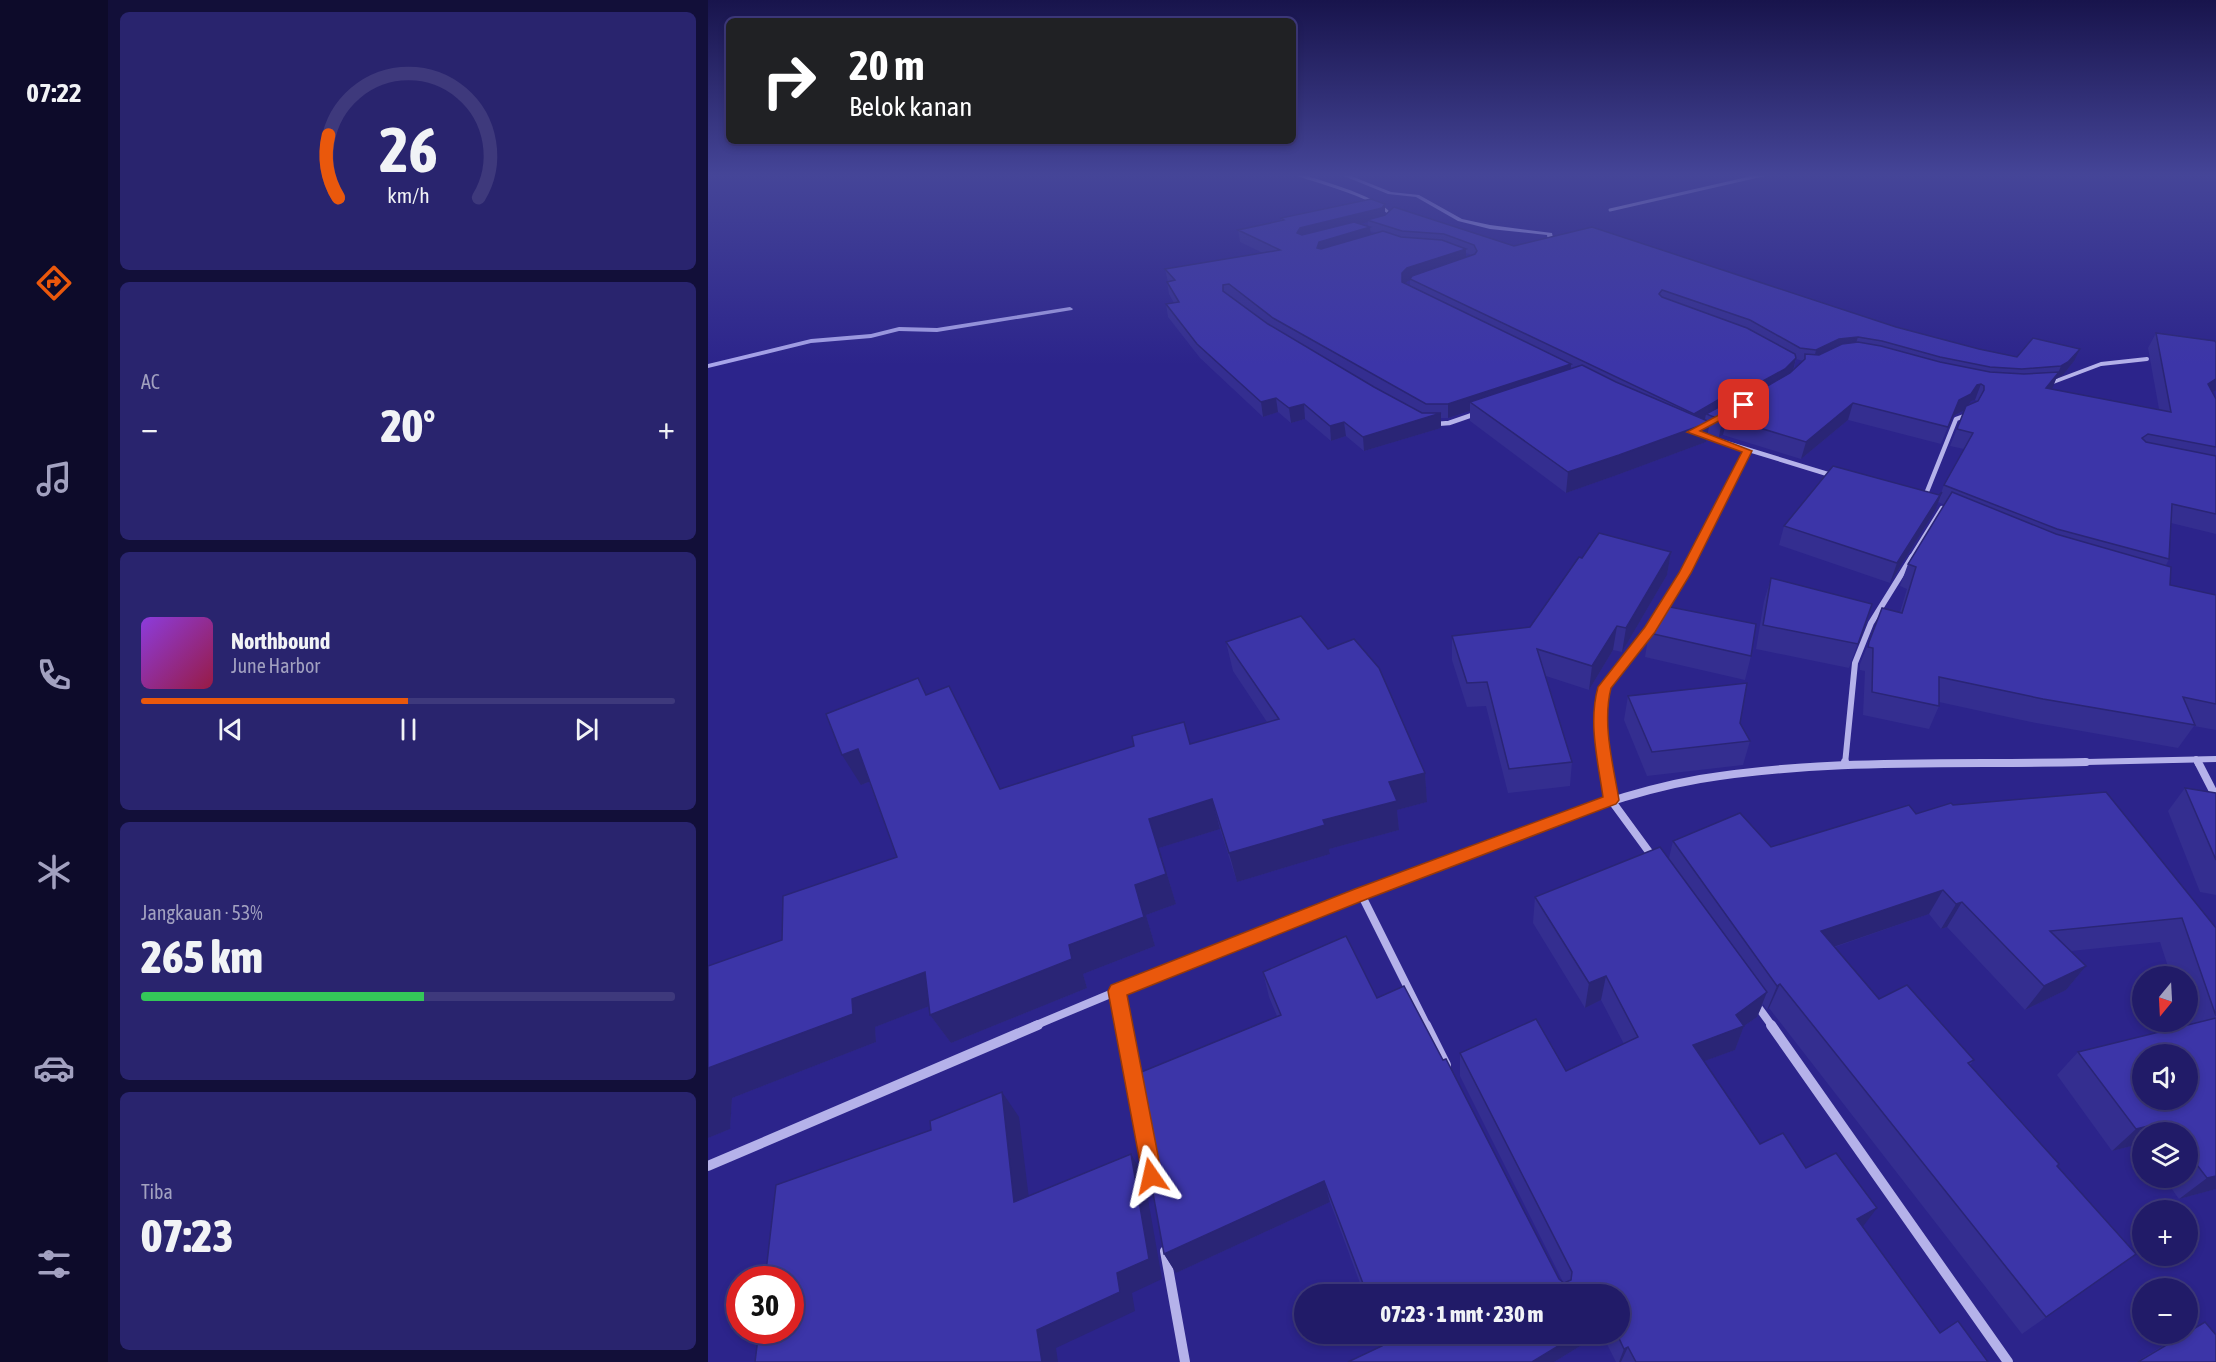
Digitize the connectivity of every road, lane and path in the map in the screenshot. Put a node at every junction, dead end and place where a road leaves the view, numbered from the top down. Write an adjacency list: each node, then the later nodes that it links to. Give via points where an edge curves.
1 (2147, 359): 2 (street, via 2108,362)
2 (2045, 385)
3 (1971, 409): 9 (street, via 1956,419 1923,502)
4 (1481, 412): 5 (street)
5 (1434, 424)
6 (1692, 432): 7 (street)
7 (1747, 451): 8 (street); 15 (street, via 1685,573 1650,629 1604,687 1601,731)
8 (1835, 476)
9 (1942, 508): 10 (street); 13 (street, via 1871,623 1855,663)
10 (1952, 512)
11 (2196, 759): 12 (street); 13 (street); 14 (street)
12 (2216, 759)
13 (1845, 765): 15 (street, via 1717,775)
14 (2216, 797)
15 (1611, 800): 16 (street); 17 (street)
16 (1659, 866)
17 (1361, 894): 18 (street); 20 (street)
18 (1117, 991): 21 (street); 22 (street)
19 (1748, 992): 25 (street)
20 (1450, 1073)
21 (1149, 1165)
22 (708, 1166)
23 (1164, 1246): 24 (street)
24 (1185, 1362)
25 (2008, 1362)

